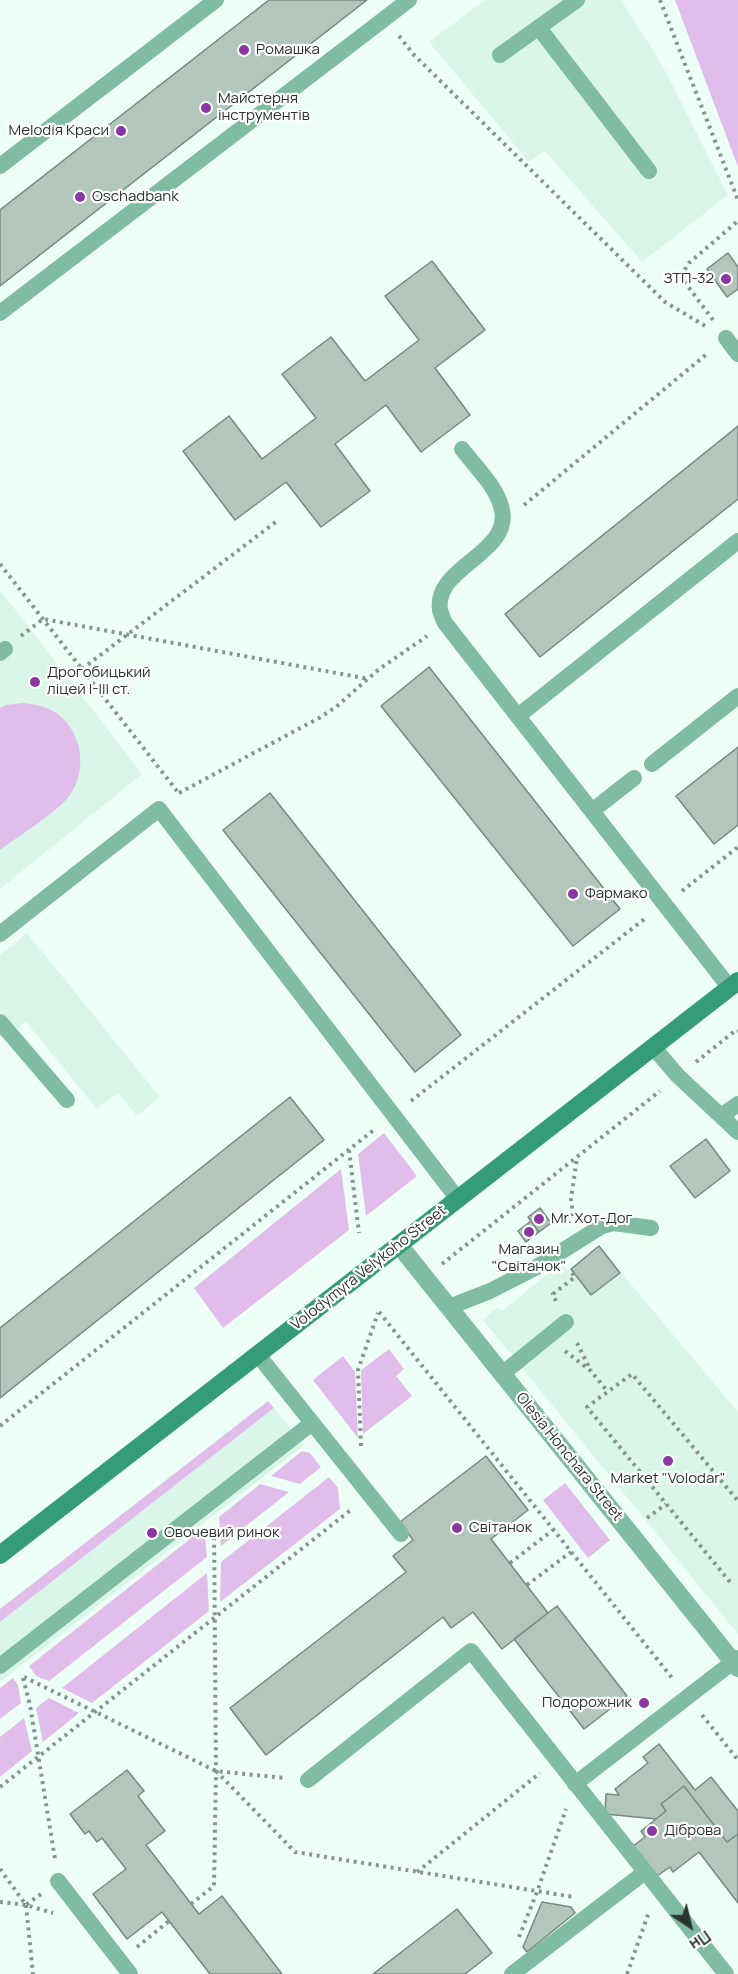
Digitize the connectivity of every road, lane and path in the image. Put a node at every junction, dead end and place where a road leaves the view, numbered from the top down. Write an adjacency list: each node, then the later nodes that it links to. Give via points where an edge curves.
1 (216, 0): 8 (lane)
2 (409, 0): 5 (lane)
3 (577, 0): 6 (lane)
4 (660, 0): 10 (path)
5 (385, 18): 12 (lane); 13 (path, via 414,55 665,302)
6 (539, 28): 7 (lane); 9 (lane)
7 (500, 55)
8 (0, 166)
9 (649, 171)
10 (738, 200)
11 (738, 221): 13 (path, via 689,262 684,271 684,281)
12 (0, 313)
13 (726, 338): 14 (lane); 17 (path)
14 (738, 354)
15 (462, 449): 17 (lane, via 493,489)
16 (277, 521): 22 (path)
17 (504, 521): 21 (lane, via 500,535 453,577 442,593 440,609)
18 (738, 541): 26 (lane)
19 (0, 564): 20 (path)
20 (43, 619): 22 (path); 23 (path)
21 (445, 623): 24 (path); 26 (lane)
22 (127, 635): 23 (path); 24 (path)
23 (82, 669): 29 (path)
24 (369, 678): 29 (path, via 319,718)
25 (738, 696): 27 (lane)
26 (518, 716): 31 (lane)
27 (652, 764)
28 (633, 778): 31 (lane)
29 (178, 793): 30 (path)
30 (159, 809): 34 (lane); 42 (lane)
31 (592, 811): 33 (lane)
32 (738, 847): 33 (path)
33 (664, 904): 35 (lane); 42 (path)
34 (0, 934)
35 (734, 985): 38 (street, Volodymyra Velykoho Street)
36 (0, 1022): 40 (lane)
37 (738, 1031): 39 (path)
38 (653, 1047): 39 (lane); 46 (street, Volodymyra Velykoho Street)
39 (678, 1076): 43 (lane); 50 (path)
40 (67, 1100)
41 (738, 1104): 43 (lane)
42 (393, 1115): 45 (path); 46 (lane)
43 (721, 1116): 44 (lane)
44 (738, 1132)
45 (349, 1149): 48 (path); 58 (path)
46 (457, 1198): 49 (street, Volodymyra Velykoho Street)
47 (651, 1228): 51 (lane, via 614,1223 602,1226 536,1268)
48 (359, 1233)
49 (399, 1245): 50 (street, Olesia Honchara Street); 54 (street, Volodymyra Velykoho Street)
50 (425, 1277): 51 (street, Olesia Honchara Street)
51 (448, 1307): 55 (street, Olesia Honchara Street)
52 (566, 1322): 53 (lane)
53 (547, 1337): 55 (lane); 56 (path, via 591,1371)
54 (258, 1355): 57 (lane); 66 (street, Volodymyra Velykoho Street)
55 (502, 1374): 71 (street, Olesia Honchara Street)
56 (608, 1392): 62 (path, via 632,1374); 68 (path, via 587,1407)
57 (312, 1422): 60 (lane); 61 (lane)
58 (0, 1426)
59 (361, 1446): 63 (path, via 358,1370 379,1312)
60 (370, 1495): 64 (lane); 70 (path)
61 (213, 1500): 70 (path); 72 (lane)
62 (738, 1501)
63 (553, 1530): 65 (path); 67 (path)
64 (401, 1534)
65 (571, 1552): 69 (path); 73 (path)
66 (0, 1555)
67 (510, 1563)
68 (730, 1582)
69 (527, 1585)
70 (214, 1617): 74 (path); 78 (path)
71 (736, 1663): 73 (lane)
72 (0, 1666)
73 (687, 1697): 77 (path); 80 (lane)
74 (95, 1712): 75 (path); 75 (path, via 23,1677); 78 (path)
75 (38, 1757): 81 (path); 85 (path)
76 (556, 1760): 79 (lane, via 471,1652); 80 (lane); 83 (path)
77 (738, 1760)
78 (216, 1771): 79 (path); 83 (path, via 295,1852); 90 (path, via 214,1886)
79 (308, 1780)
80 (575, 1784): 84 (lane); 87 (path)
81 (0, 1787)
82 (0, 1869): 91 (path)
83 (417, 1872): 87 (path)
84 (645, 1872): 86 (lane); 88 (lane)
85 (58, 1881): 91 (path); 93 (lane)
86 (657, 1887): 99 (path); 100 (lane)
87 (537, 1892): 88 (path); 94 (path)
88 (607, 1901): 98 (lane)
89 (0, 1902): 91 (path)
90 (191, 1904)
91 (26, 1905): 93 (path); 96 (path)
92 (170, 1921): 95 (path)
93 (93, 1926): 95 (lane)
94 (517, 1943)
95 (120, 1960): 97 (lane)
96 (33, 1974)
97 (130, 1974)
98 (512, 1974)
99 (627, 1974)
100 (726, 1974)

